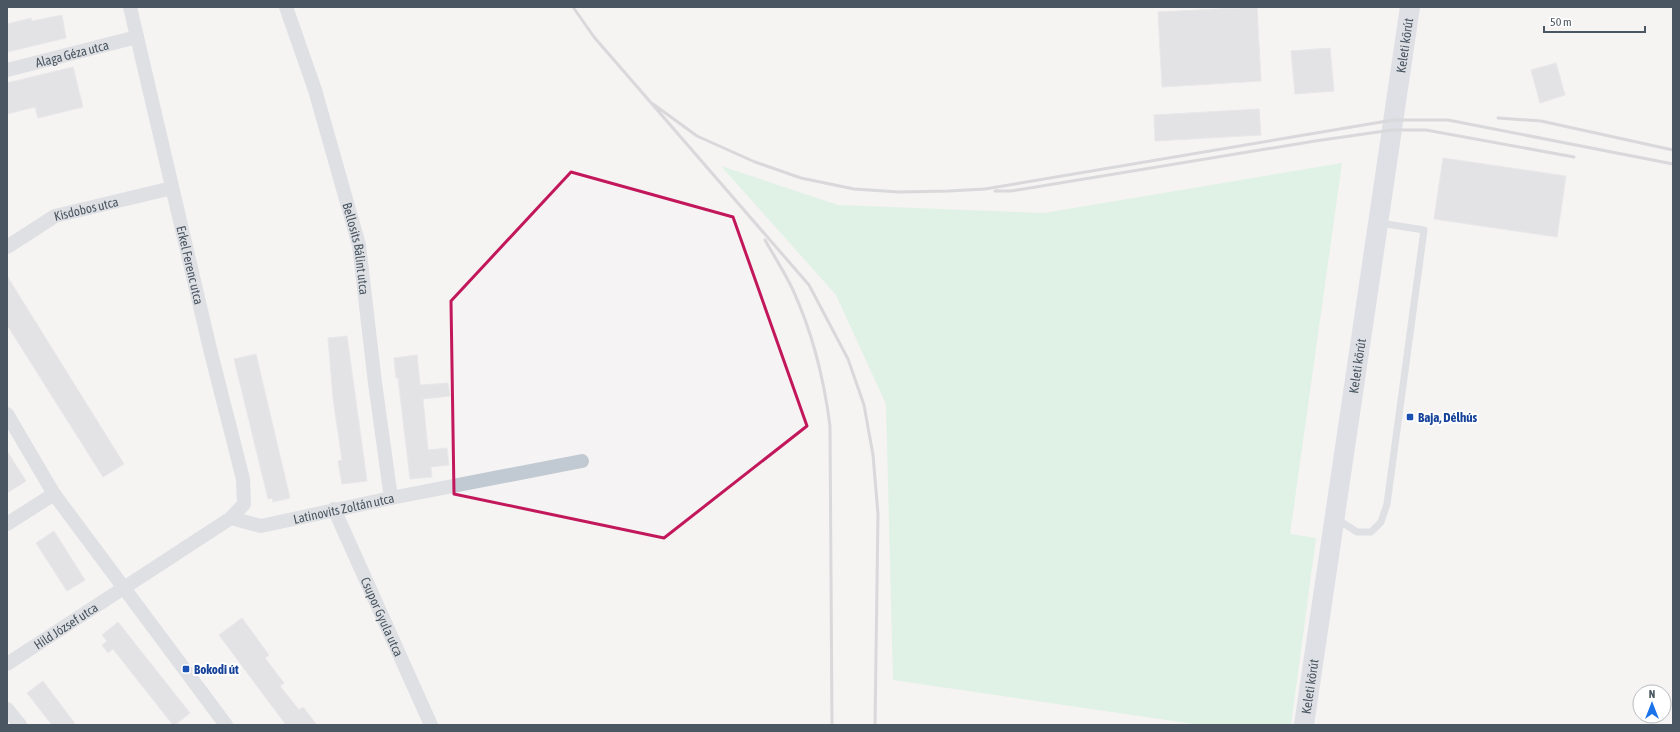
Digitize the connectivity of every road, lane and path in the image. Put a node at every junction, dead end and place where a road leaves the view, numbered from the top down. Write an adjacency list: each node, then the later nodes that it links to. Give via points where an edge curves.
1 (130, 7): 4 (street, Erkel Ferenc utca)
2 (286, 7): 12 (street, Bellosits Bálint utca, via 315,90 359,244)
3 (1410, 7): 7 (main road, Keleti körút)
4 (137, 37): 5 (street, Alaga Géza utca); 6 (street, Erkel Ferenc utca)
5 (7, 70)
6 (172, 188): 8 (street, Kisdobos utca, via 55,216); 14 (street, Erkel Ferenc utca, via 243,479 244,504)
7 (1378, 222): 15 (main road, Keleti körút); 15 (lane, via 1424,230 1388,504 1382,522 1371,532 1357,532)
8 (7, 247)
9 (7, 414): 11 (street)
10 (582, 461): 12 (street, Latinovits Zoltán utca)
11 (54, 494): 16 (street); 17 (street)
12 (391, 498): 13 (street, Latinovits Zoltán utca)
13 (334, 509): 14 (street, Latinovits Zoltán utca, via 261,526); 22 (street, Csupor Gyula utca)
14 (231, 518): 17 (street)
15 (1335, 518): 23 (main road, Keleti körút)
16 (7, 524)
17 (124, 589): 18 (street, Hild József utca); 21 (street)
18 (7, 664)
19 (7, 709): 20 (street)
20 (20, 725)
21 (226, 725)
22 (431, 725)
23 (1304, 725)

